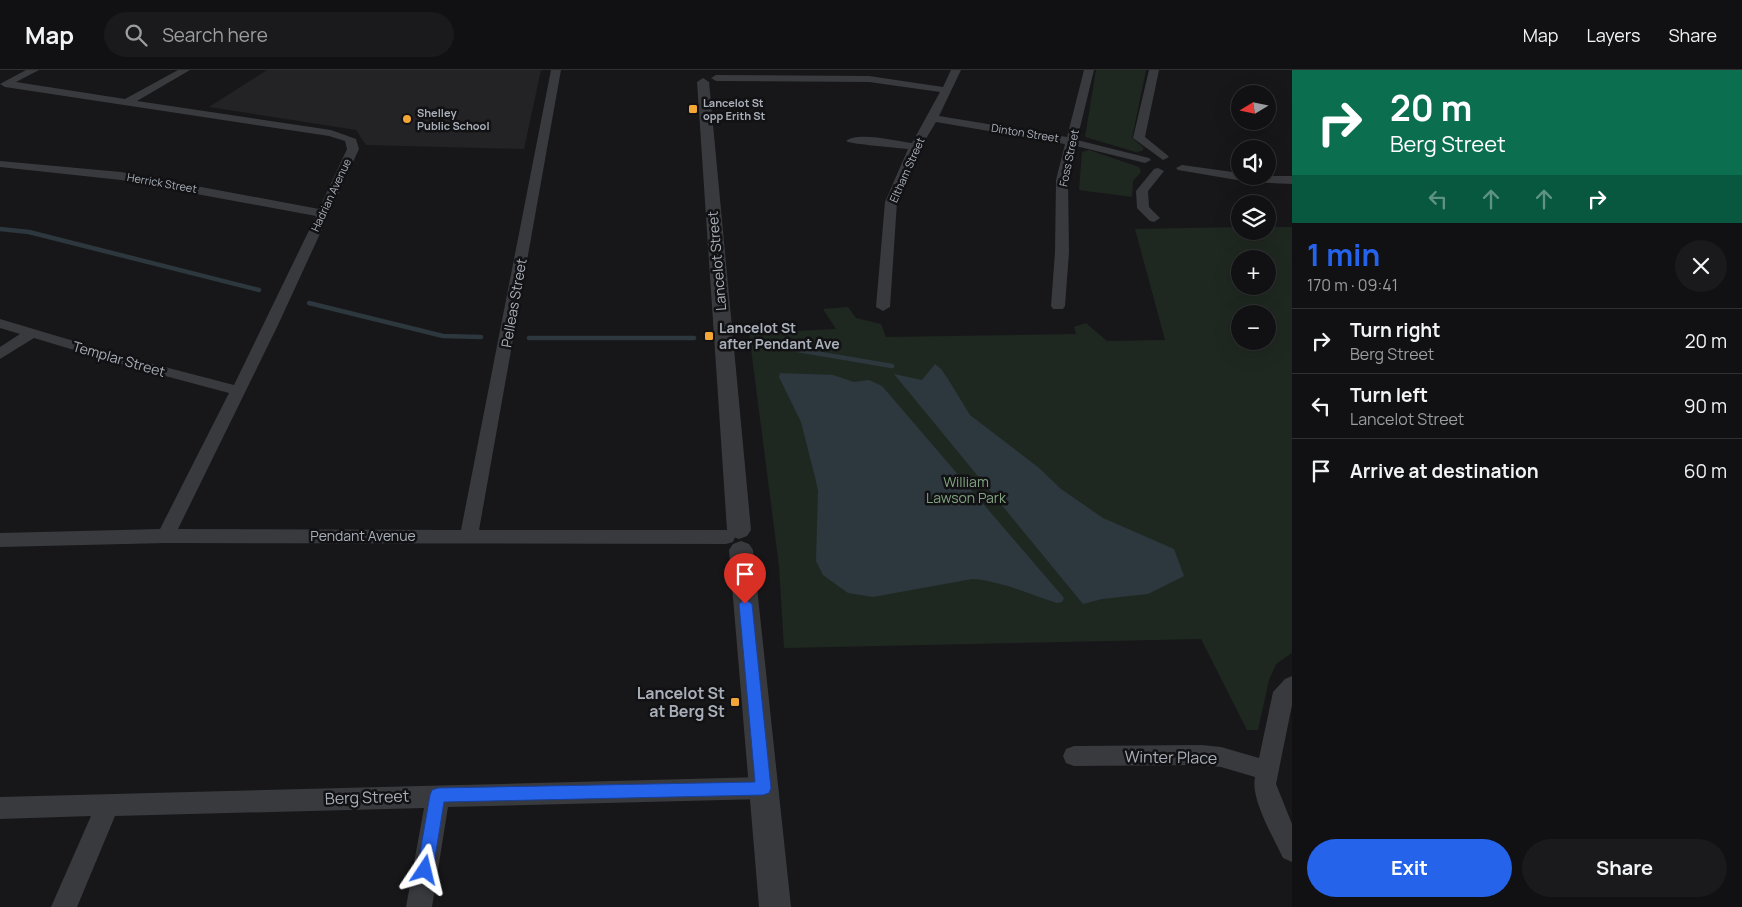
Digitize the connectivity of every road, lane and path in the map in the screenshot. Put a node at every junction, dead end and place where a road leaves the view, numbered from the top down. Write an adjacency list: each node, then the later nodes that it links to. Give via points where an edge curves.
1 (34, 70): 9 (street)
2 (185, 70): 11 (street)
3 (556, 70): 31 (street, Pelleas Street)
4 (956, 70): 10 (street, Eltham Street)
5 (1089, 70): 14 (street, Foss Street)
6 (1154, 70): 16 (street, via 1139,138)
7 (835, 74): 8 (street); 10 (street)
8 (706, 76): 32 (street, Lancelot Street)
9 (3, 85): 11 (street, Hadrian Avenue)
10 (946, 90): 12 (street, Eltham Street)
11 (130, 101): 22 (street, Hadrian Avenue, via 331,133 350,139 353,149)
12 (933, 118): 14 (street, Dinton Street); 15 (street, Eltham Street)
13 (852, 140): 15 (street)
14 (1072, 141): 17 (street, Dinton Street); 24 (street, Foss Street, via 1062,180)
15 (915, 147): 25 (street, Eltham Street, via 891,202)
16 (1163, 157): 17 (street, via 1152,156); 19 (street, via 1175,160)
17 (1145, 160): 20 (street)
18 (0, 164): 22 (street, Herrick Street, via 121,176)
19 (1182, 168): 20 (street, via 1174,172); 21 (street, via 1249,178)
20 (1158, 171): 23 (street, via 1142,191 1143,208)
21 (1292, 180)
22 (322, 213): 29 (street, Hadrian Avenue)
23 (1154, 218)
24 (1058, 306)
25 (883, 308)
26 (0, 323): 27 (street, Templar Street)
27 (31, 333): 28 (street); 29 (street, Templar Street)
28 (0, 354)
29 (239, 391): 30 (street, Hadrian Avenue)
30 (166, 536): 31 (street, Pendant Avenue); 33 (street, Pendant Avenue)
31 (469, 536): 32 (street, Pendant Avenue)
32 (735, 539): 37 (street, Lancelot Street)
33 (0, 540)
34 (1292, 685): 36 (street, via 1284,692)
35 (1074, 756): 36 (street, Winter Place, via 1202,755)
36 (1266, 770): 41 (street, via 1268,799)
37 (763, 788): 38 (street, Berg Street); 44 (street, Lancelot Street)
38 (438, 795): 39 (street, Berg Street); 43 (street)
39 (108, 805): 40 (street, Berg Street); 42 (street)
40 (0, 808)
41 (1292, 850)
42 (64, 907)
43 (419, 907)
44 (775, 907)

